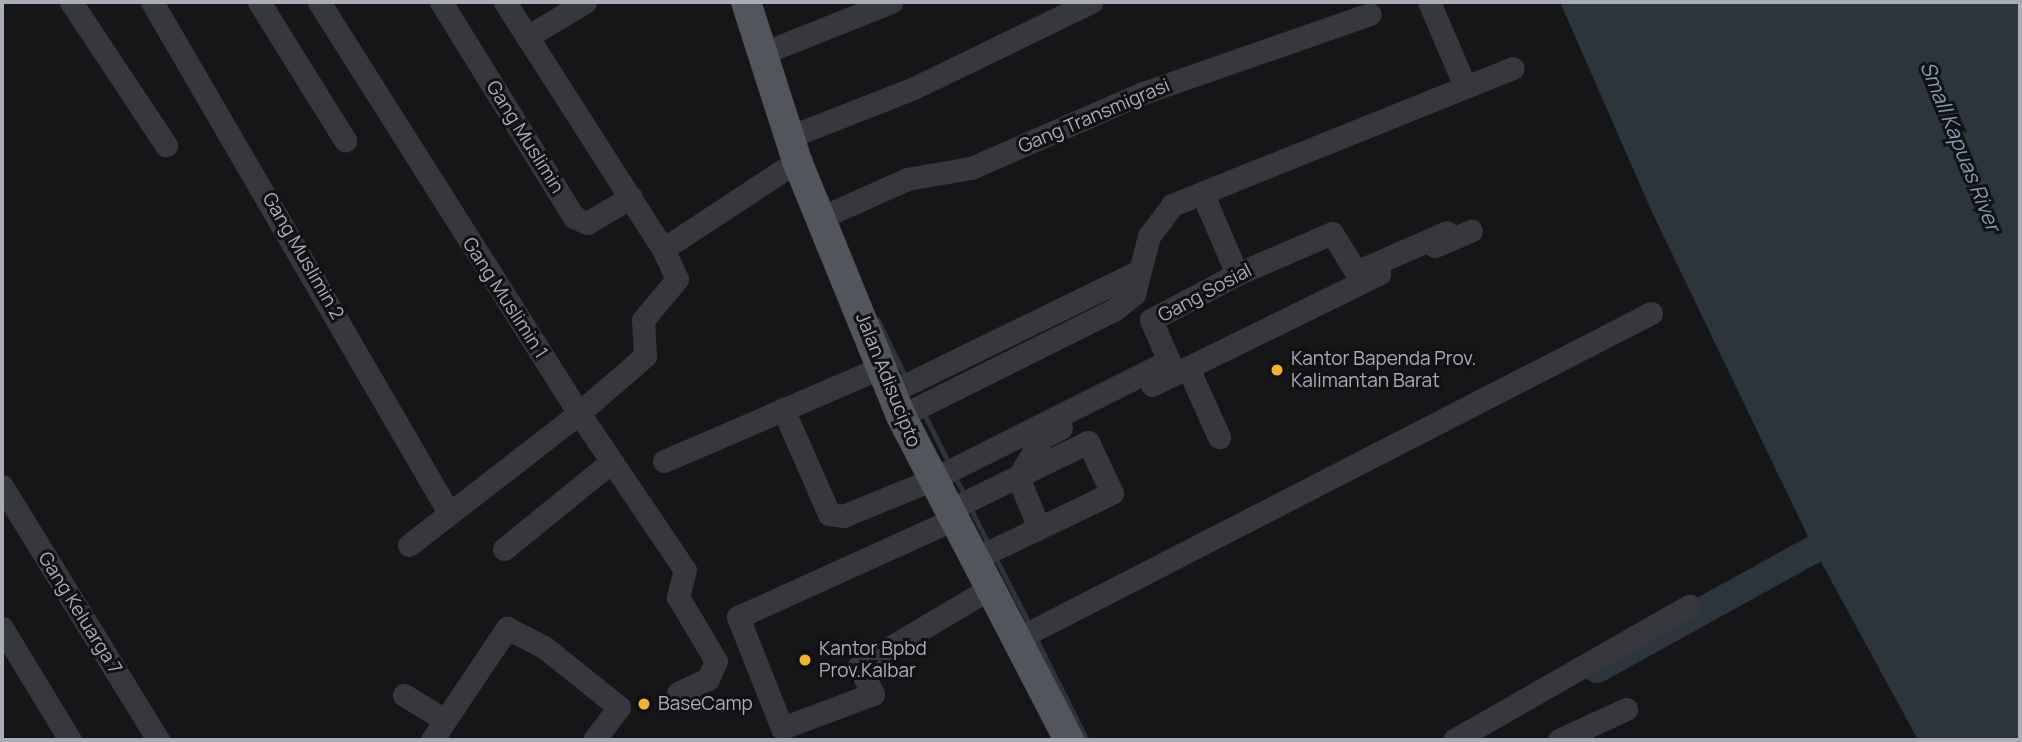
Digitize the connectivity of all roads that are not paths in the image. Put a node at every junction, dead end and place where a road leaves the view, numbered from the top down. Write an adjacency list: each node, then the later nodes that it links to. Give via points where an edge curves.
1 (71, 2): 18 (street)
2 (152, 2): 41 (street, Gang Muslimin 2)
3 (259, 2): 17 (street)
4 (319, 2): 34 (street, Gang Muslimin 1)
5 (441, 2): 20 (street, Gang Muslimin, via 574,217 587,223)
6 (505, 2): 13 (street)
7 (584, 2): 13 (street)
8 (746, 2): 14 (main road, Jalan Adisucipto)
9 (891, 2): 14 (street)
10 (1091, 2): 19 (street)
11 (1429, 2): 16 (street)
12 (1370, 14): 22 (street, Gang Transmigrasi, via 1143,93 980,165 907,179)
13 (527, 37): 20 (street)
14 (763, 53): 19 (main road, Jalan Adisucipto)
15 (1512, 68): 16 (street)
16 (1465, 86): 26 (street, via 1172,205 1149,236)
17 (345, 140)
18 (166, 145)
19 (793, 149): 22 (main road, Jalan Adisucipto); 25 (street)
20 (631, 197): 25 (street)
21 (1207, 204): 27 (street)
22 (820, 218): 32 (main road, Jalan Adisucipto)
23 (1471, 230): 30 (street)
24 (1447, 232): 27 (street, Gang Sosial, via 1356,272 1332,233)
25 (663, 249): 34 (street, via 677,279 643,320 645,356)
26 (1139, 271): 29 (street); 31 (street, via 1133,294 1114,310)
27 (1237, 274): 39 (street, Gang Sosial, via 1151,320 1169,361)
28 (1651, 313): 50 (street)
29 (957, 360): 31 (street); 32 (street)
30 (1188, 368): 35 (street); 38 (street, via 1043,437)
31 (970, 384): 32 (street)
32 (891, 392): 33 (street); 39 (main road, Jalan Adisucipto)
33 (783, 409): 36 (street); 39 (street, via 833,517)
34 (579, 413): 37 (street, Gang Muslimin 1); 41 (street)
35 (1219, 438)
36 (664, 461)
37 (611, 462): 45 (street); 51 (street, Gang Muslimin 1, via 685,570 678,597 716,662 708,679)
38 (1017, 477): 42 (street); 43 (street); 43 (street, via 1088,442 1112,493)
39 (931, 480): 42 (main road, Jalan Adisucipto)
40 (2, 486): 57 (street, Gang Keluarga 7)
41 (449, 513): 44 (street)
42 (949, 516): 46 (main road, Jalan Adisucipto); 55 (street, via 738,617)
43 (1039, 528): 46 (street)
44 (409, 545)
45 (504, 549)
46 (972, 560): 47 (main road, Jalan Adisucipto)
47 (987, 590): 50 (main road, Jalan Adisucipto); 55 (street, via 859,666 873,694)
48 (1689, 606): 61 (street)
49 (2, 628): 56 (street)
50 (1017, 639): 60 (main road, Jalan Adisucipto)
51 (678, 694)
52 (404, 695): 54 (street)
53 (1626, 709): 62 (street)
54 (446, 720): 58 (street); 59 (street, via 507,628 544,647 619,707)
55 (781, 734)
56 (70, 740)
57 (158, 740)
58 (432, 740)
59 (594, 740)
60 (1069, 740)
61 (1454, 740)
62 (1559, 740)

